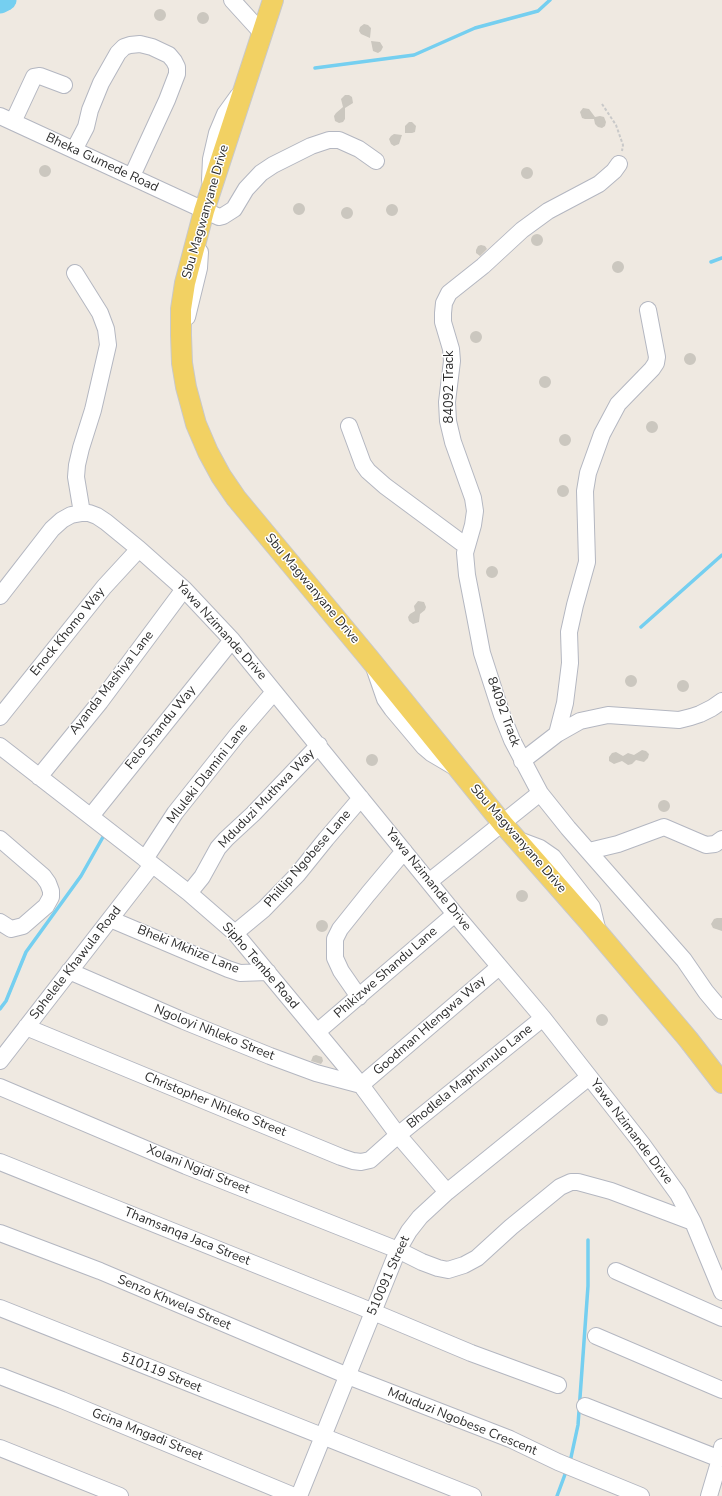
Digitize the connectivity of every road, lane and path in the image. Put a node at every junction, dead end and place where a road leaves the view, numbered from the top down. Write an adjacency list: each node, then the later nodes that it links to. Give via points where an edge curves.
1 (232, 0): 3 (street)
2 (273, 0): 3 (main road, Sbu Magwanyane Drive)
3 (262, 33): 11 (main road, Sbu Magwanyane Drive)
4 (64, 85): 6 (street, via 40,76 34,77)
5 (602, 104): 9 (path, via 616,125 623,145)
6 (7, 119): 7 (street, Bheka Gumede Road)
7 (74, 150): 10 (street, Bheka Gumede Road); 10 (street, via 86,127 101,82 118,53 130,45 152,47 174,61 177,74)
8 (376, 162): 11 (street, Bheka Gumede Road, via 346,142 329,140 311,146 261,173 246,189 234,209 223,216)
9 (619, 164): 16 (street, 84092 Track, via 599,184 528,224 446,298 443,322 452,361 447,402 448,420 475,511)
10 (132, 176): 11 (street, Bheka Gumede Road)
11 (201, 220): 32 (main road, Sbu Magwanyane Drive, via 185,283 181,335 186,387 192,410 220,476)
12 (75, 274): 15 (street, via 100,313 106,329 108,346 77,465 76,477)
13 (648, 310): 24 (street, via 656,363 614,410 588,473 585,491 587,562 568,632 568,687)
14 (349, 426): 16 (street, via 368,471)
15 (82, 513): 17 (street, Yawa Nzimande Drive, via 97,516); 19 (street, via 71,515 52,529)
16 (466, 546): 27 (street, 84092 Track, via 467,575 482,653 502,715)
17 (140, 549): 18 (street, Yawa Nzimande Drive); 23 (street, Enock Khomo Way, via 104,587)
18 (184, 589): 20 (street, Yawa Nzimande Drive); 28 (street, Ayanda Mashiya Lane, via 100,702)
19 (0, 596)
20 (232, 640): 21 (street, Yawa Nzimande Drive); 31 (street, Felo Shandu Way)
21 (274, 692): 26 (street, Yawa Nzimande Drive); 37 (street, Mluleki Dlamini Lane, via 175,813)
22 (722, 701): 24 (street, via 692,717 669,720 603,716 580,721)
23 (0, 717)
24 (557, 734): 27 (street)
25 (0, 746): 28 (street, Sipho Tembe Road)
26 (319, 746): 30 (street, Yawa Nzimande Drive); 39 (street, Mduduzi Muthwa Way, via 218,848)
27 (522, 761): 29 (street, 84092 Track)
28 (39, 777): 31 (street, Sipho Tembe Road)
29 (540, 793): 32 (street); 36 (street, 84092 Track)
30 (361, 798): 35 (street, Yawa Nzimande Drive); 43 (street, Phillip Ngobese Lane, via 297,875)
31 (91, 816): 37 (street, Sipho Tembe Road)
32 (502, 824): 38 (street); 54 (main road, Sbu Magwanyane Drive, via 598,932)
33 (0, 839): 42 (street, via 43,876 51,891 51,897 46,906 23,926 11,929)
34 (722, 839): 36 (street, via 715,844 706,845 664,827 618,844)
35 (404, 851): 38 (street, Yawa Nzimande Drive); 47 (street, via 354,911 335,939 335,958)
36 (589, 851): 48 (street, 84092 Track, via 684,960)
37 (148, 862): 39 (street, Sipho Tembe Road); 41 (street, Sphelele Khawula Road)
38 (430, 882): 40 (street, Yawa Nzimande Drive)
39 (189, 894): 43 (street, Sipho Tembe Road)
40 (455, 914): 44 (street, Yawa Nzimande Drive); 47 (street, Phikizwe Shandu Lane)
41 (110, 919): 45 (street, Sphelele Khawula Road); 46 (street, Bheki Mkhize Lane, via 228,969 240,973)
42 (0, 922)
43 (235, 933): 46 (street, Sipho Tembe Road)
44 (499, 967): 49 (street, Yawa Nzimande Drive); 55 (street, Goodman Hlengwa Way)
45 (70, 971): 50 (street, Sphelele Khawula Road); 55 (street, Ngoloyi Nhleko Street, via 270,1056 316,1073)
46 (268, 972): 51 (street, Sipho Tembe Road)
47 (359, 996): 51 (street, Phikizwe Shandu Lane)
48 (722, 1010)
49 (543, 1018): 53 (street, Yawa Nzimande Drive); 57 (street, Bhodlela Maphumulo Lane)
50 (26, 1027): 52 (street, Sphelele Khawula Road); 57 (street, Christopher Nhleko Street, via 353,1162 370,1160)
51 (317, 1032): 55 (street, Sipho Tembe Road)
52 (0, 1061)
53 (589, 1077): 59 (street, 510091 Street); 60 (street, Yawa Nzimande Drive, via 678,1194)
54 (722, 1083)
55 (361, 1085): 57 (street, Sipho Tembe Road)
56 (0, 1087): 62 (street, Xolani Ngidi Street, via 186,1166)
57 (398, 1135): 59 (street, Sipho Tembe Road)
58 (0, 1162): 66 (street, Thamsanqa Jaca Street)
59 (447, 1192): 62 (street, 510091 Street, via 416,1222)
60 (693, 1222): 62 (street, Xolani Ngidi Street, via 611,1191 571,1182 560,1187 477,1258 464,1265 448,1270 438,1268); 64 (street, Yawa Nzimande Drive)
61 (0, 1233): 70 (street, Senzo Khwela Street, via 100,1271)
62 (398, 1250): 66 (street, 510091 Street)
63 (616, 1271): 67 (street)
64 (722, 1292)
65 (0, 1308): 74 (street, 510119 Street)
66 (373, 1312): 70 (street, 510091 Street); 71 (street)
67 (722, 1318)
68 (596, 1336): 72 (street)
69 (0, 1376): 78 (street, Gcina Mngadi Street)
70 (348, 1376): 74 (street, 510091 Street); 81 (street, Mduduzi Ngobese Crescent, via 510,1439)
71 (558, 1386)
72 (722, 1390)
73 (585, 1406): 76 (street)
74 (323, 1437): 79 (street, 510091 Street); 80 (street, 510119 Street)
75 (0, 1448): 77 (street)
76 (721, 1453): 82 (street)
77 (120, 1496)
78 (294, 1496)
79 (299, 1496)
80 (473, 1496)
81 (641, 1496)
82 (709, 1496)

